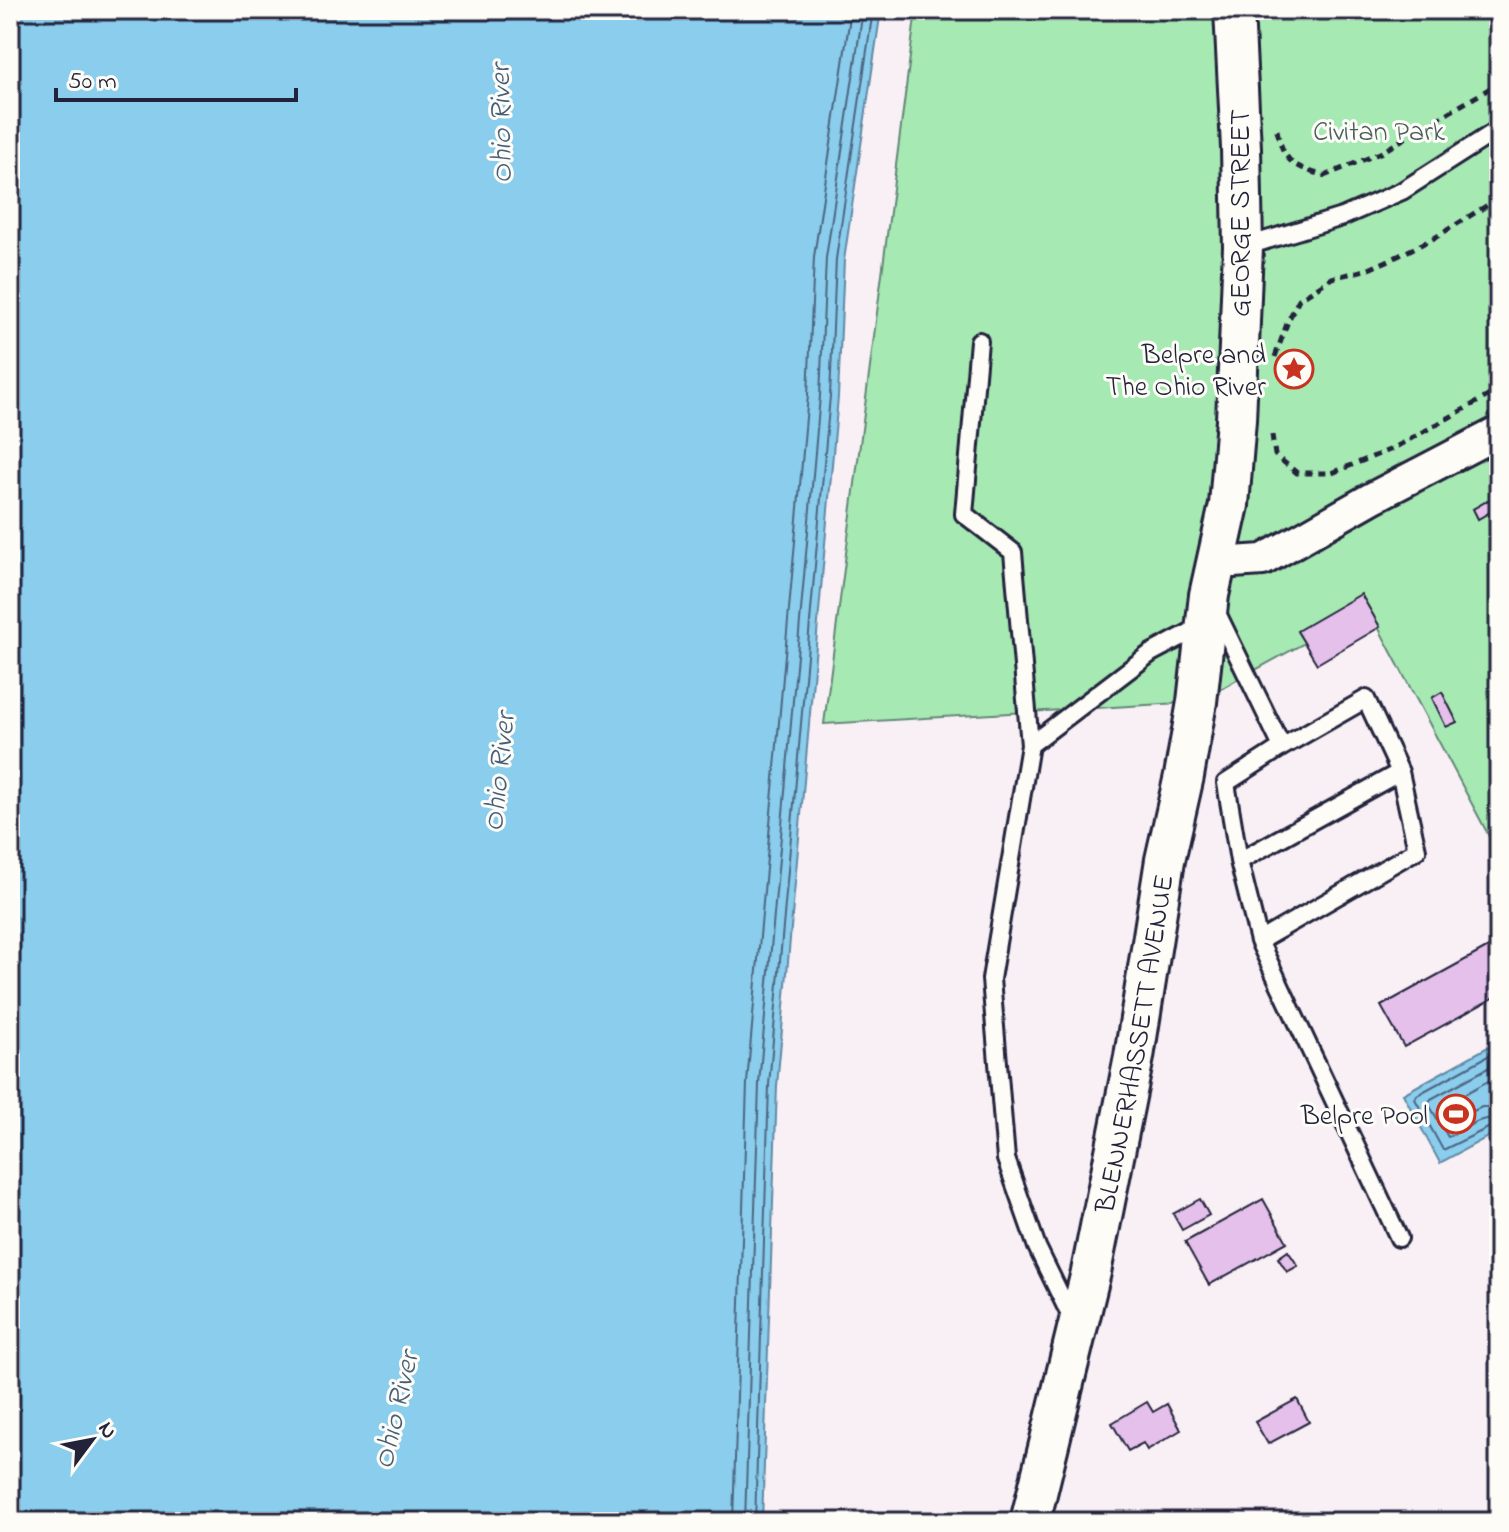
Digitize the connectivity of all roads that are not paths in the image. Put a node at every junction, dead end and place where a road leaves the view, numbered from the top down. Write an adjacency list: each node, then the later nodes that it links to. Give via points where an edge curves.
1 (1234, 10): 3 (street, GEORGE STREET)
2 (1499, 129): 3 (lane, via 1402,191 1342,217)
3 (1243, 247): 6 (street, GEORGE STREET, via 1229,505)
4 (979, 341): 7 (lane, via 964,514 1013,552)
5 (1499, 432): 6 (street, via 1263,560 1233,562)
6 (1211, 593): 7 (lane, via 1151,653); 8 (lane); 13 (street, BLENNERHASSETT AVENUE, via 1192,732 1134,1057)
7 (1030, 745): 13 (lane, via 991,979 1006,1159 1037,1247)
8 (1282, 747): 9 (lane, via 1366,699); 10 (lane, via 1226,783)
9 (1400, 772): 10 (lane); 11 (lane, via 1417,850)
10 (1239, 861): 11 (lane)
11 (1259, 941): 12 (lane)
12 (1399, 1238)
13 (1077, 1329): 14 (street, BLENNERHASSETT AVENUE)
14 (1030, 1522)

